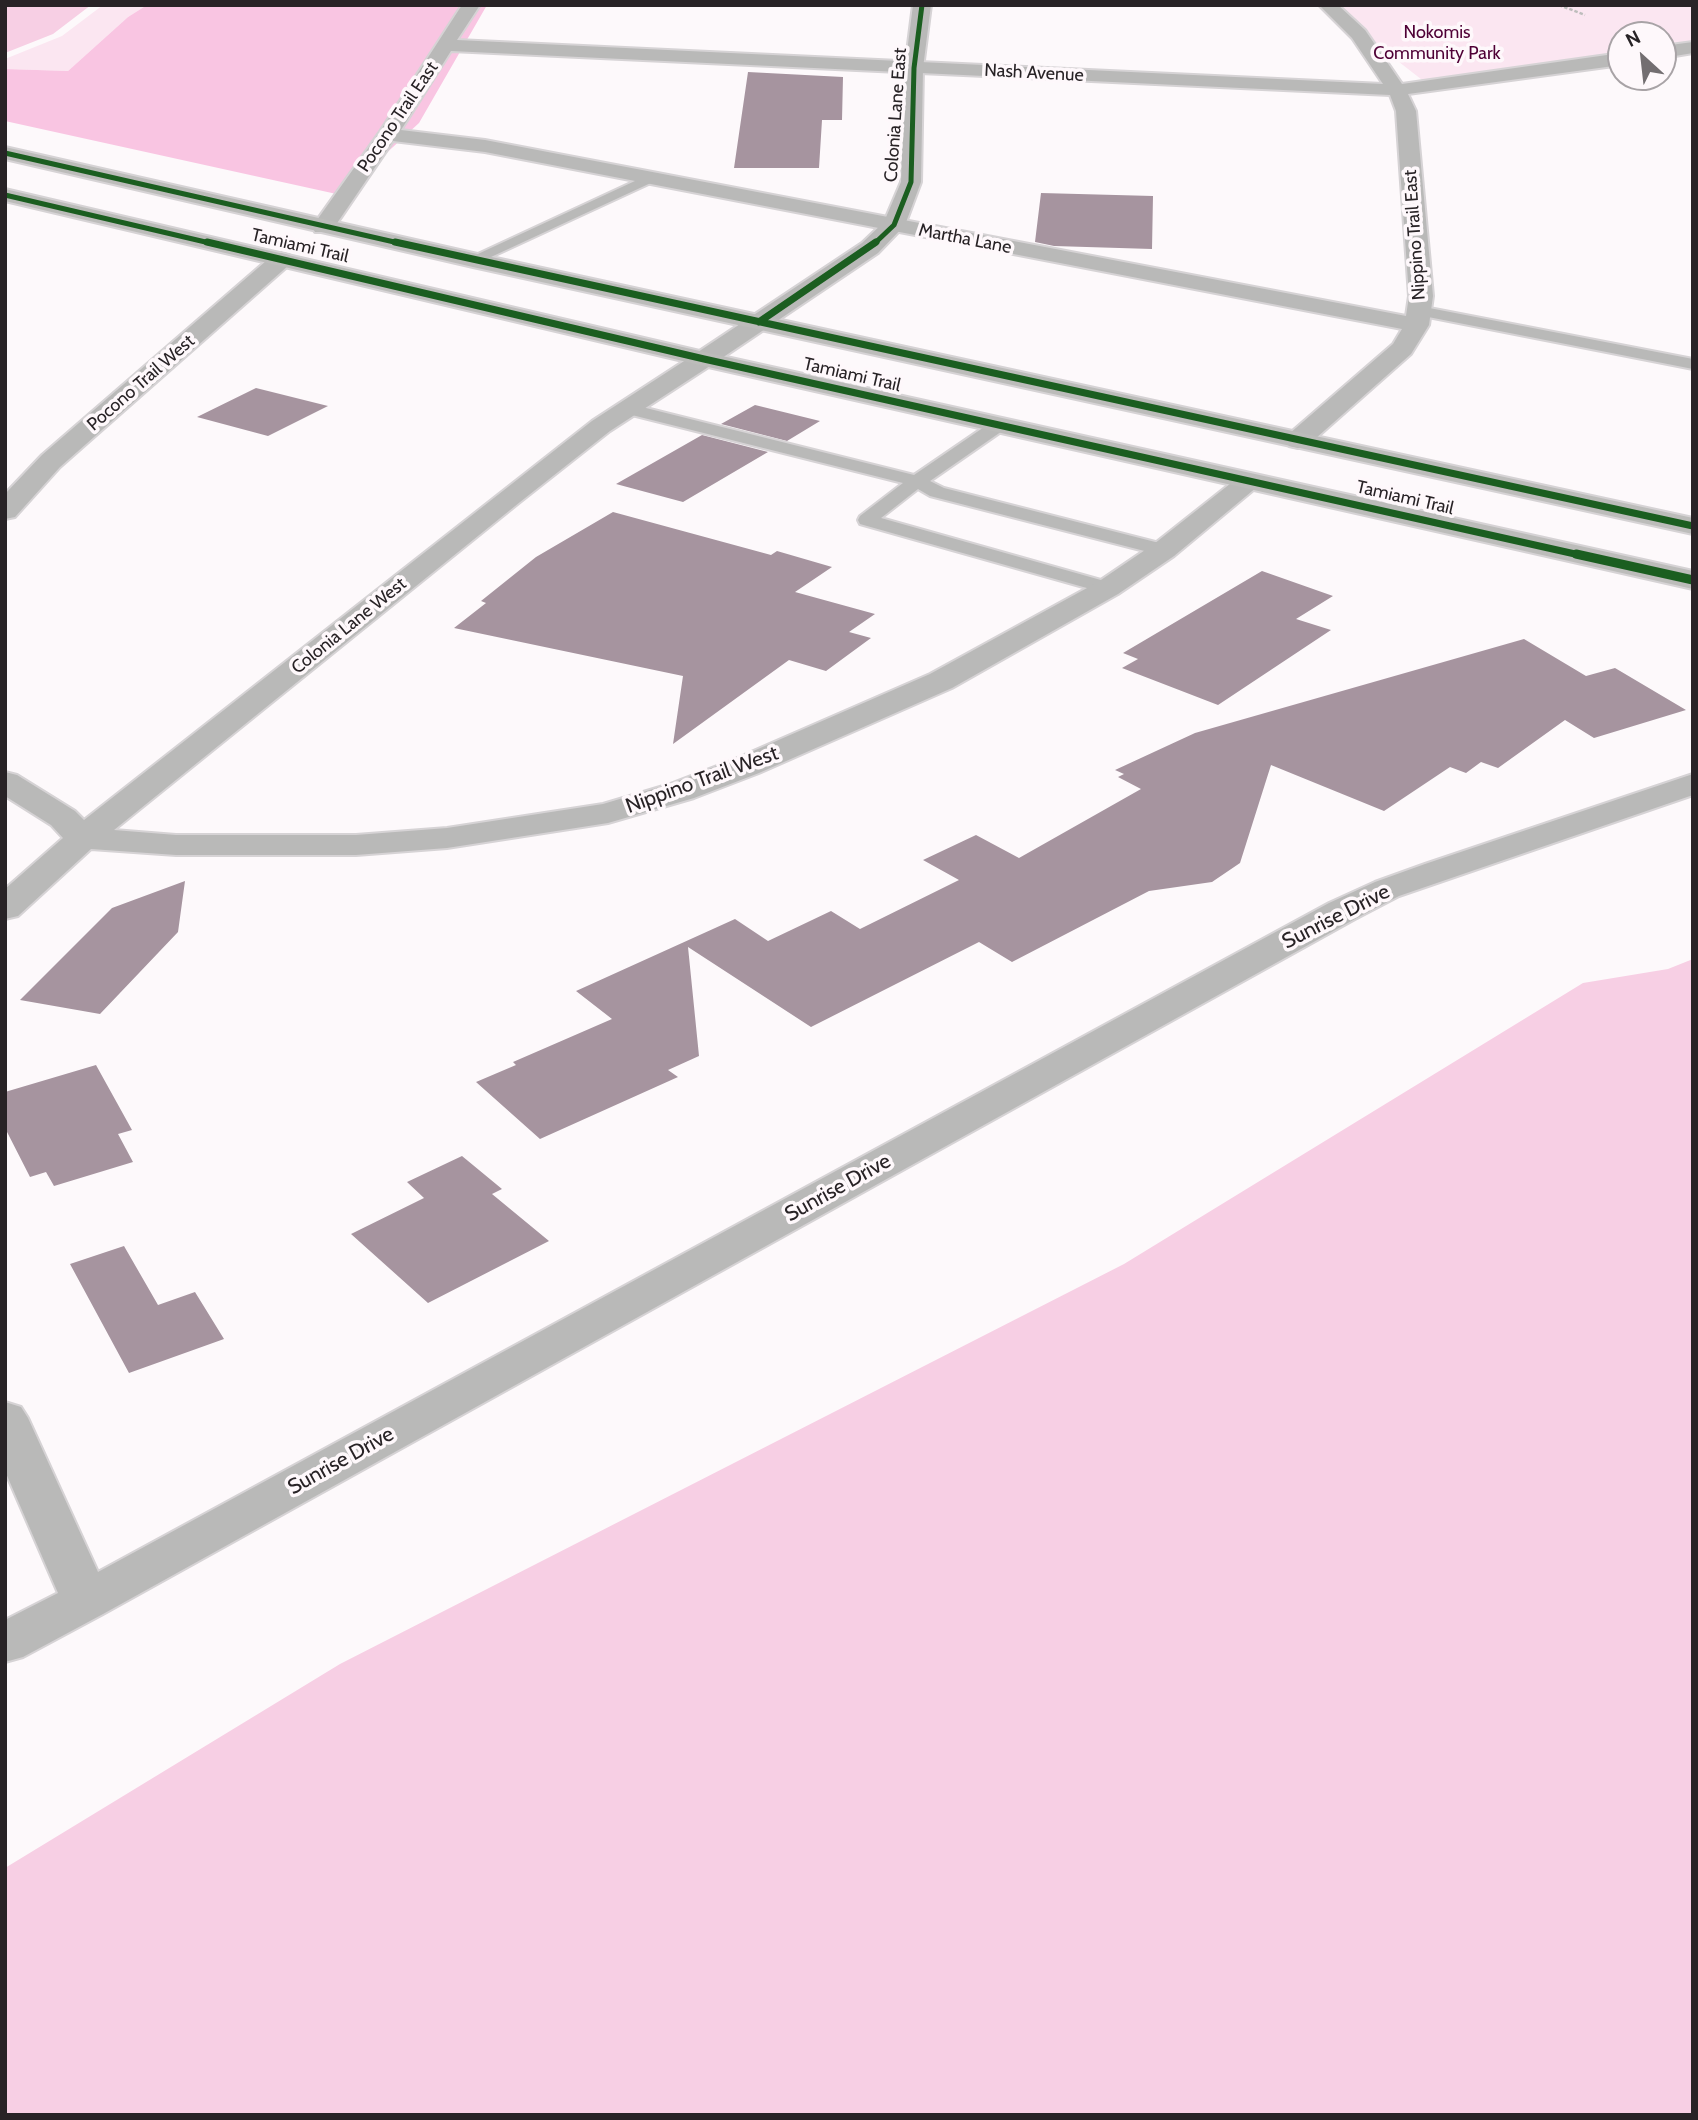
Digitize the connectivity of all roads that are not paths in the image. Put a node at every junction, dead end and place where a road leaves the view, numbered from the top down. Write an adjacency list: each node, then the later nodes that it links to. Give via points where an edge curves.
1 (471, 5): 4 (street, Pocono Trail East)
2 (922, 5): 6 (street, Colonia Lane East)
3 (1328, 5): 7 (street, Nippino Trail East, via 1359,34)
4 (446, 45): 6 (street, Nash Avenue); 8 (street, Pocono Trail East)
5 (1607, 60): 7 (street, Nash Avenue)
6 (915, 68): 7 (street, Nash Avenue); 13 (street, Colonia Lane East, via 911,182)
7 (1397, 90): 17 (street, Nippino Trail East, via 1406,111 1410,153 1421,296)
8 (388, 134): 11 (street, Martha Lane, via 473,144); 14 (street, Pocono Trail East)
9 (5, 153): 14 (main road, Tamiami Trail)
10 (5, 172): 14 (main road, via 198,217 254,225)
11 (650, 178): 13 (street, Martha Lane); 16 (lane)
12 (5, 195): 15 (main road, Tamiami Trail)
13 (894, 225): 17 (street, Martha Lane); 18 (street, Colonia Lane East, via 870,248)
14 (324, 227): 16 (main road, Tamiami Trail)
15 (281, 260): 19 (main road, Tamiami Trail); 26 (street, Pocono Trail West, via 51,461)
16 (473, 260): 18 (main road, Tamiami Trail)
17 (1418, 318): 20 (lane); 23 (street, Nippino Trail East, via 1402,349)
18 (759, 322): 19 (street, Colonia Lane East); 23 (main road, Tamiami Trail)
19 (704, 359): 21 (street, Colonia Lane West); 22 (main road, Tamiami Trail)
20 (1693, 364)
21 (626, 408): 24 (lane); 33 (street, Colonia Lane West)
22 (999, 425): 24 (lane); 25 (main road, Tamiami Trail)
23 (1298, 440): 27 (main road, Tamiami Trail)
24 (917, 481): 28 (lane, via 937,492); 30 (lane, via 867,520)
25 (1251, 482): 28 (street, Nippino Trail West); 29 (main road, Tamiami Trail)
26 (5, 510)
27 (1693, 526)
28 (1164, 550): 30 (street, Nippino Trail West)
29 (1693, 580)
30 (1108, 588): 33 (street, Nippino Trail West, via 941,681 835,729 682,791 608,813 460,837 356,845 190,845)
31 (5, 782): 33 (street, via 55,813)
32 (1693, 784): 36 (street, Sunrise Drive, via 1424,875 1342,911)
33 (83, 838): 34 (street, Colonia Lane West)
34 (5, 908)
35 (5, 1418): 36 (street)
36 (86, 1601): 37 (street, Sunrise Drive)
37 (5, 1643)

